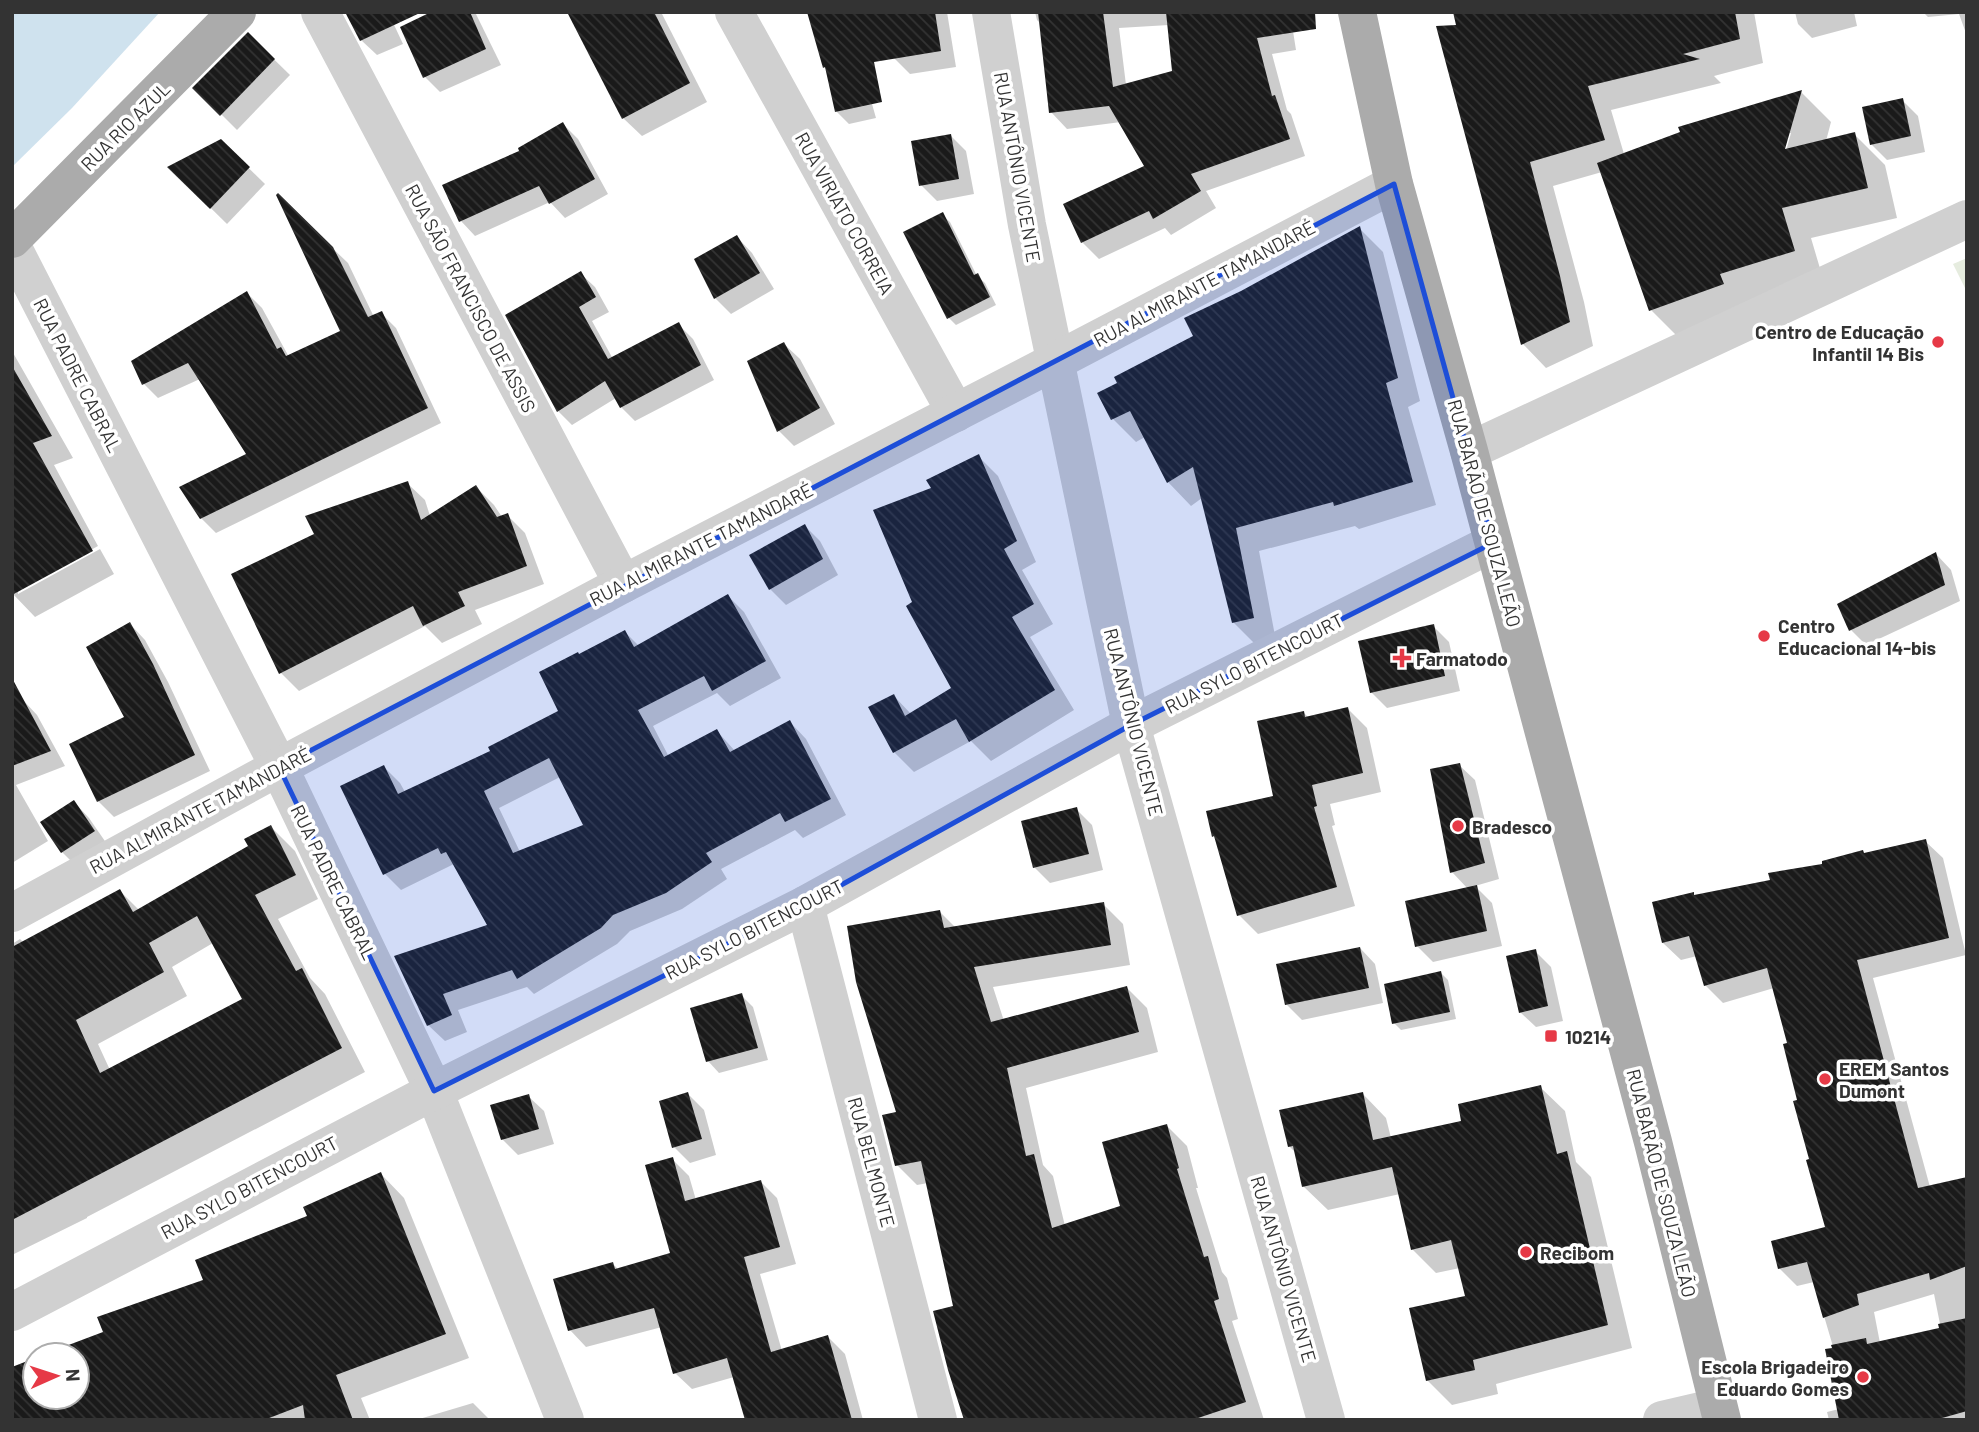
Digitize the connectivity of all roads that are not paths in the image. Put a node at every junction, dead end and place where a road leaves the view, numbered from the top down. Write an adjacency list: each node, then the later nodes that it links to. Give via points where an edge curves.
1 (237, 12): 8 (main road, RUA RIO AZUL)
2 (320, 12): 14 (street, RUA SÃO FRANCISCO DE ASSIS)
3 (734, 12): 11 (street, RUA VIRIATO CORREIA)
4 (991, 12): 10 (street, RUA ANTÔNIO VICENTE, via 1027,225)
5 (1357, 12): 6 (main road, RUA BARÃO DE SOUZA LEÃO)
6 (1394, 184): 10 (street, RUA ALMIRANTE TAMANDARÉ); 12 (main road, RUA BARÃO DE SOUZA LEÃO)
7 (1967, 219): 12 (street)
8 (12, 239)
9 (12, 246): 16 (street, RUA PADRE CABRAL)
10 (1056, 361): 11 (street, RUA ALMIRANTE TAMANDARÉ); 15 (street, RUA ANTÔNIO VICENTE)
11 (956, 413): 14 (street, RUA ALMIRANTE TAMANDARÉ)
12 (1469, 452): 13 (main road, RUA BARÃO DE SOUZA LEÃO)
13 (1493, 543): 15 (street, RUA SYLO BITENCOURT); 21 (main road, RUA BARÃO DE SOUZA LEÃO, via 1653,1142)
14 (622, 584): 16 (street, RUA ALMIRANTE TAMANDARÉ)
15 (1131, 725): 17 (street, RUA SYLO BITENCOURT); 24 (street, RUA ANTÔNIO VICENTE)
16 (279, 767): 18 (street, RUA ALMIRANTE TAMANDARÉ); 19 (street, RUA PADRE CABRAL)
17 (805, 905): 19 (street, RUA SYLO BITENCOURT); 23 (street, RUA BELMONTE)
18 (12, 912)
19 (433, 1091): 20 (street, RUA SYLO BITENCOURT); 22 (street, RUA PADRE CABRAL)
20 (12, 1311)
21 (1720, 1414): 25 (street)
22 (565, 1420)
23 (938, 1420)
24 (1326, 1420)
25 (1662, 1420)

